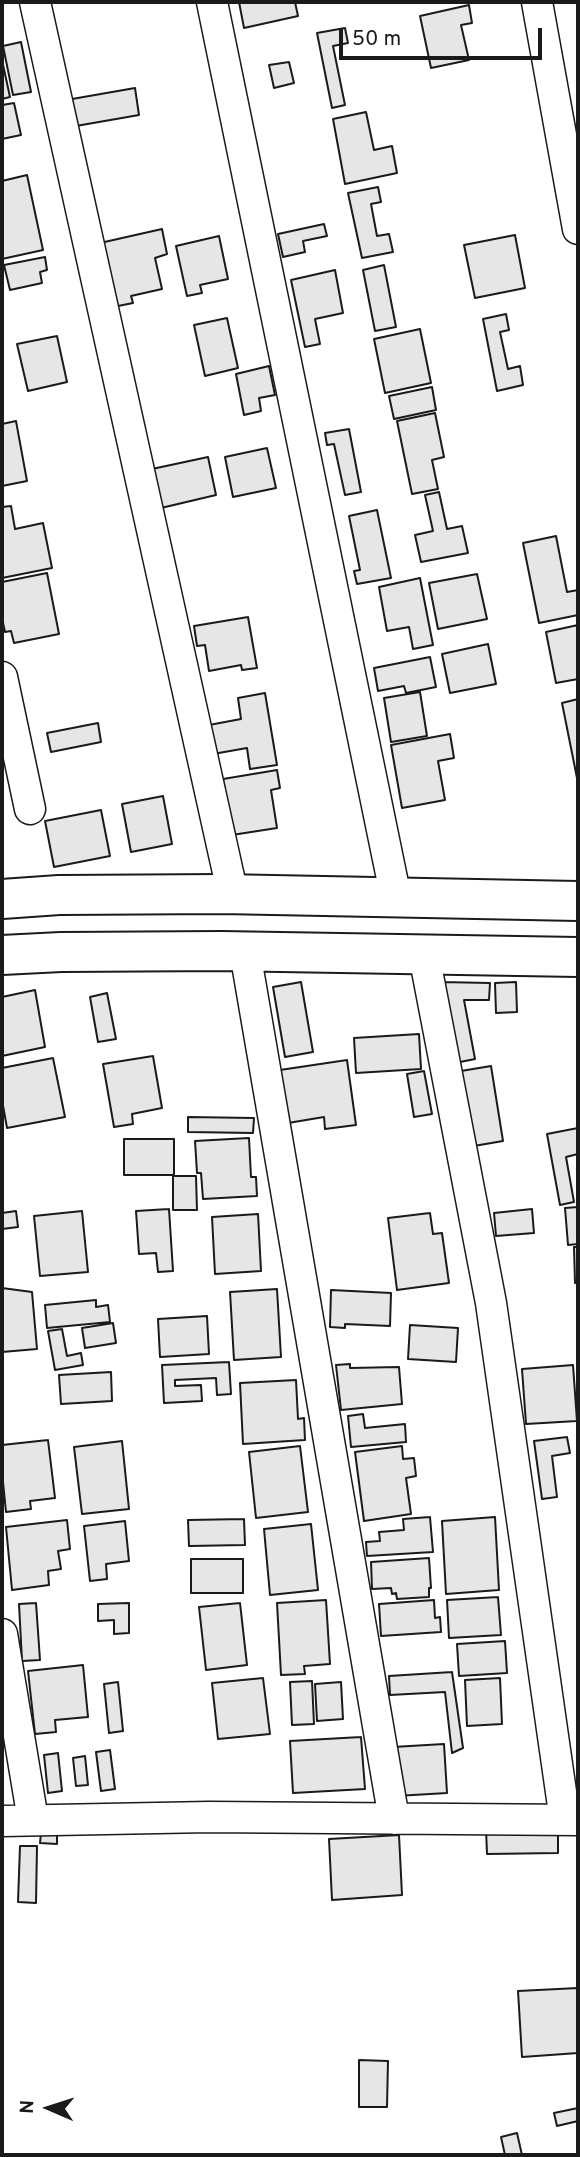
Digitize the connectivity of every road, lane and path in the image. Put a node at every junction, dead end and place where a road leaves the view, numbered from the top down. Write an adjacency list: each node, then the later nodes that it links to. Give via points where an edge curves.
1 (35, 2): 8 (street)
2 (212, 2): 9 (street)
3 (537, 2): 4 (street)
4 (564, 76): 5 (street)
5 (578, 229)
6 (2, 677): 7 (street)
7 (30, 809)
8 (233, 895): 9 (main road); 10 (main road)
9 (396, 898): 11 (main road)
10 (2, 899)
11 (578, 901)
12 (245, 952): 13 (main road); 14 (main road); 17 (street)
13 (2, 955)
14 (424, 956): 15 (main road); 19 (street, via 491,1303)
15 (578, 957)
16 (2, 1634): 18 (street)
17 (394, 1819): 18 (street); 19 (street)
18 (33, 1820): 20 (street)
19 (571, 1820)
20 (2, 1821)

